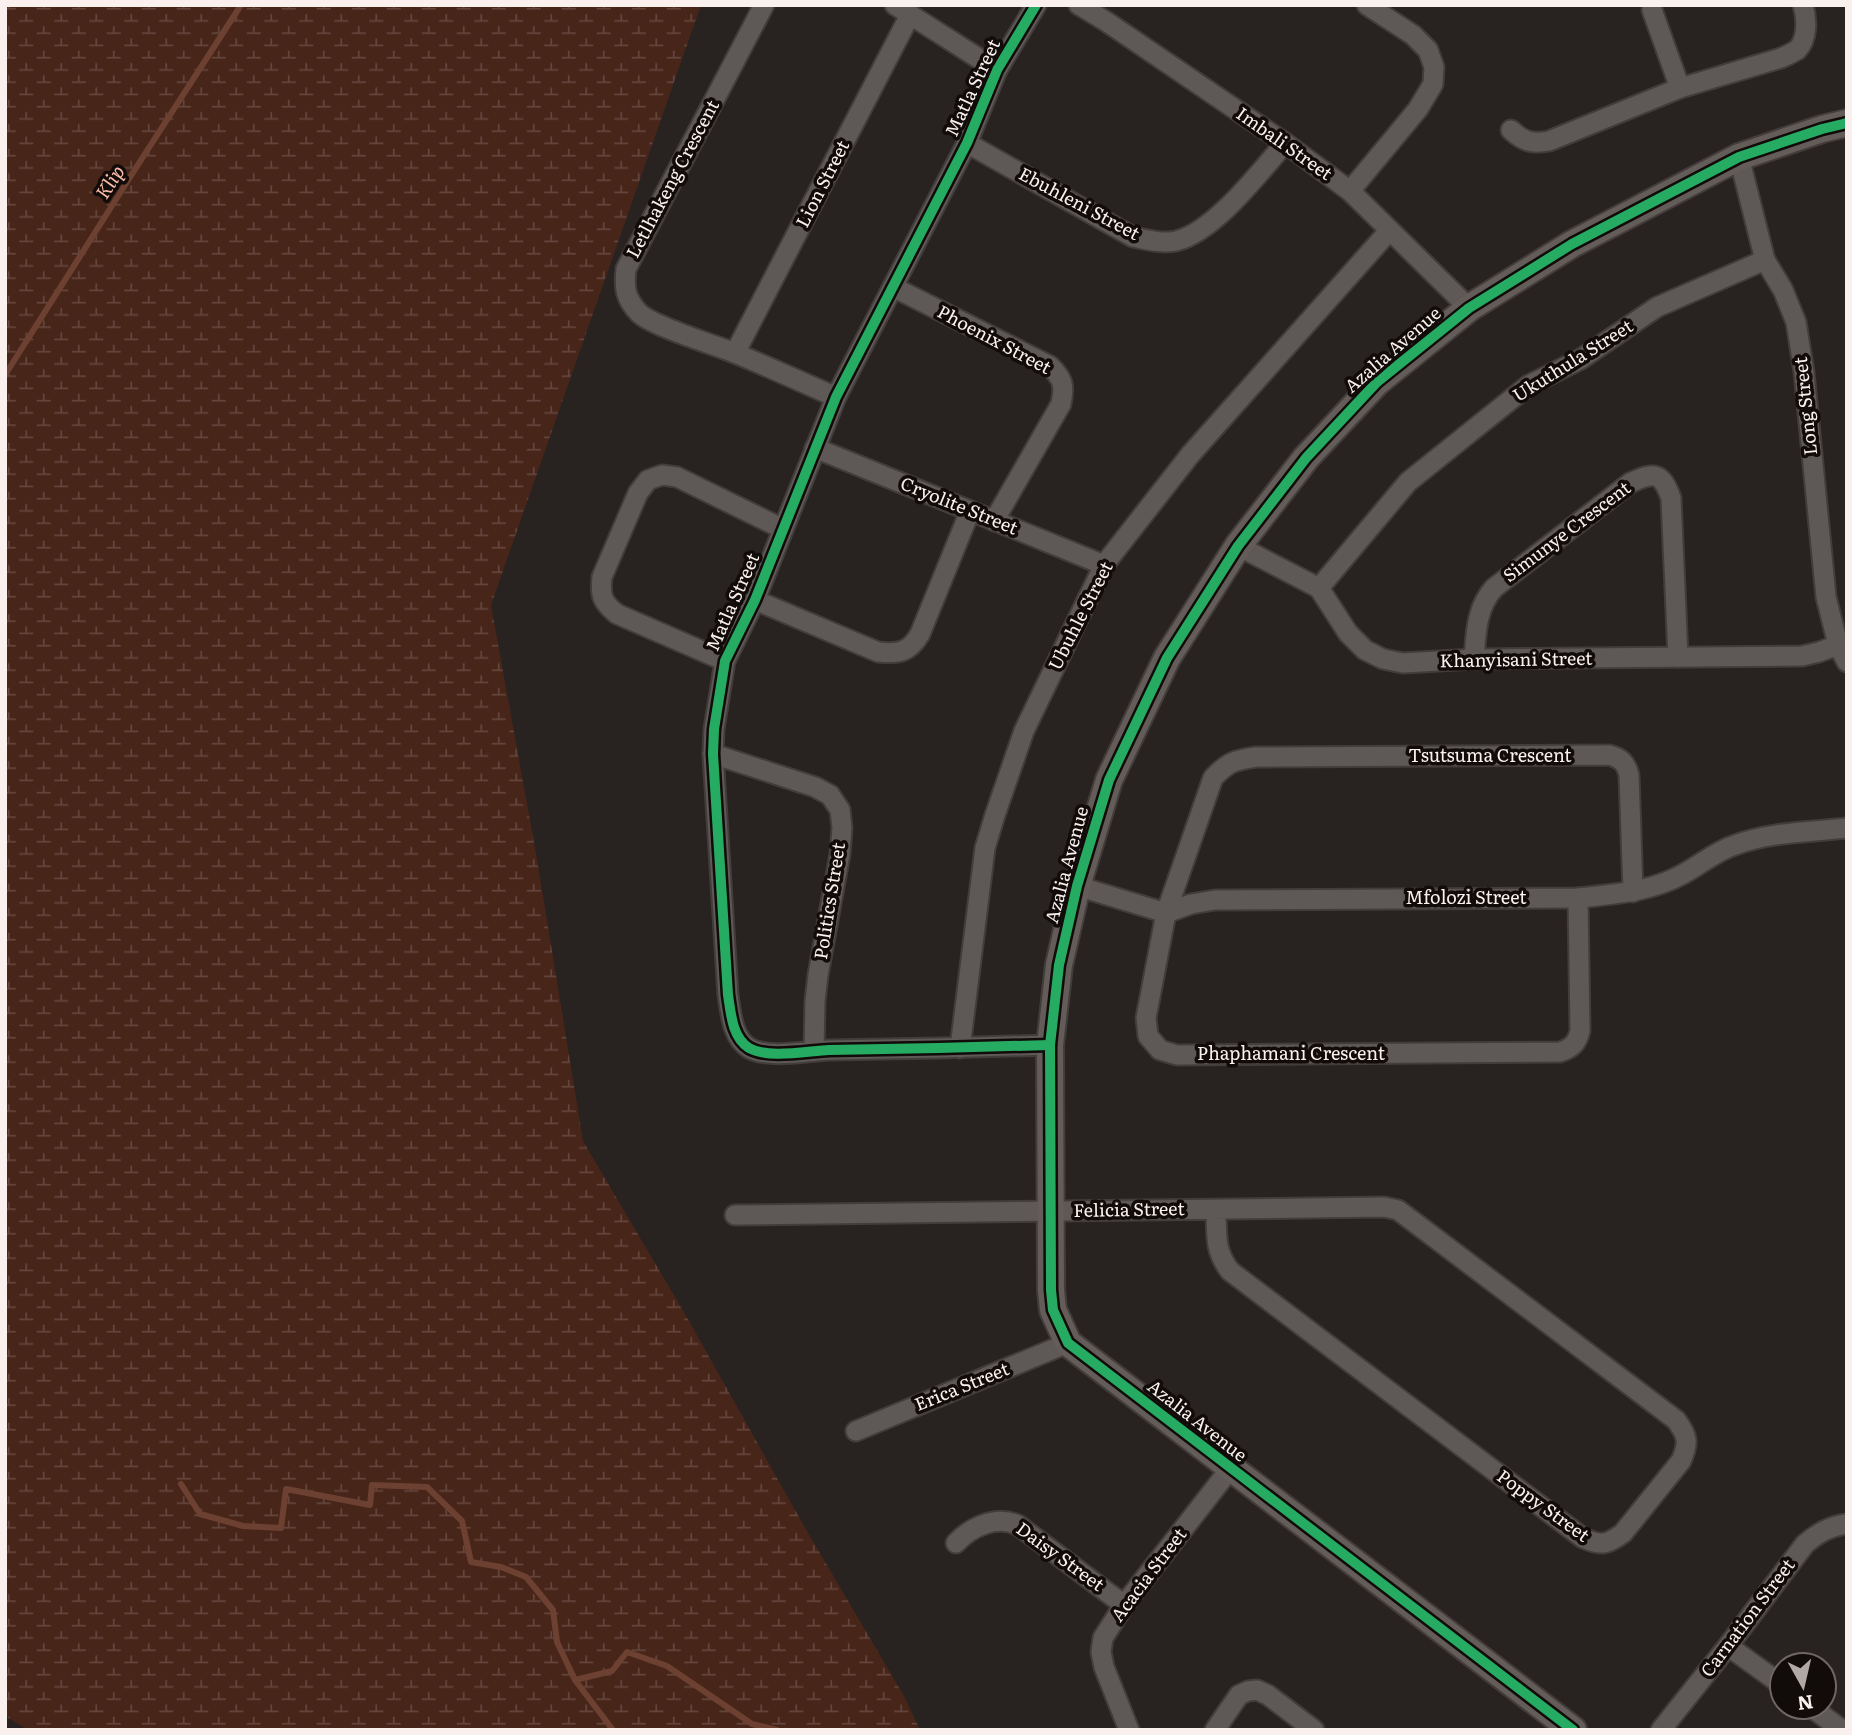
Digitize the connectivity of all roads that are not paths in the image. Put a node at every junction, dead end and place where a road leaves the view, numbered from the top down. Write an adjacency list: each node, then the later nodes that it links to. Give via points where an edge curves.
1 (764, 5): 21 (street, Letlhakeng Crescent, via 626,269 624,287 640,315)
2 (1036, 5): 9 (street, Matla Street)
3 (1079, 5): 8 (street, Imbali Street)
4 (1367, 5): 16 (street, via 1413,35 1427,50 1434,67 1433,84)
5 (1803, 5): 10 (street, via 1805,33 1796,50)
6 (902, 10): 9 (street); 21 (street, Lion Street)
7 (1652, 10): 10 (street)
8 (1112, 13): 14 (street, Imbali Street)
9 (997, 70): 13 (street, Matla Street)
10 (1680, 88): 12 (street, via 1549,141 1533,144)
11 (1847, 123): 15 (street, Azalia Avenue)
12 (1511, 130)
13 (967, 143): 14 (street, Ebuhleni Street, via 1133,237 1157,242 1178,240 1219,215); 19 (street, Matla Street)
14 (1285, 144): 16 (street, Imbali Street)
15 (1739, 157): 18 (street, Long Street); 20 (street, Azalia Avenue, via 1572,244)
16 (1350, 191): 17 (street, Imbali Street)
17 (1389, 231): 20 (street, Imbali Street); 28 (street, Ubuhle Street, via 1190,455)
18 (1765, 260): 29 (street, Ukuthula Street, via 1657,307 1581,359 1529,385 1408,482); 31 (street, Long Street, via 1796,322 1826,597)
19 (893, 287): 22 (street, Matla Street); 25 (street, Phoenix Street, via 1050,366 1060,376 1061,404)
20 (1469, 308): 27 (street, Azalia Avenue, via 1377,382 1306,458)
21 (735, 354): 22 (street, Letlhakeng Crescent)
22 (836, 397): 23 (street, Matla Street)
23 (815, 448): 24 (street, Cryolite Street); 26 (street, Matla Street)
24 (970, 511): 25 (street, Cryolite Street); 30 (street, via 920,634 905,651 878,652)
25 (994, 521): 28 (street, Cryolite Street)
26 (783, 529): 30 (street, Matla Street); 34 (street, via 677,477 662,475 648,480 638,493 602,577 600,591 606,605)
27 (1238, 546): 29 (street, Khanyisani Street); 38 (street, Azalia Avenue, via 1167,658 1109,780)
28 (1104, 565): 43 (street, Ubuhle Street, via 1024,731 985,848)
29 (1319, 588): 33 (street, Khanyisani Street, via 1348,633 1365,650 1383,659 1403,663)
30 (755, 600): 34 (street, Matla Street)
31 (1842, 653): 32 (street, Khanyisani Street)
32 (1678, 657): 33 (street, Khanyisani Street); 33 (street, Simunye Crescent, via 1671,498 1665,482 1648,475 1630,483 1487,595)
33 (1474, 659)
34 (725, 661): 35 (street, Matla Street)
35 (713, 754): 44 (street, Matla Street, via 733,1024 739,1040 751,1049 768,1054); 44 (street, Politics Street, via 815,787 830,795 840,810 840,854 817,988)
36 (1224, 766): 39 (street, Tsutsuma Crescent, via 1256,757 1619,758 1629,775); 41 (street, Phaphamani Crescent, via 1213,778)
37 (1847, 828): 39 (street, Mfolozi Street, via 1759,837 1732,845 1682,875)
38 (1077, 886): 41 (street); 42 (street, Azalia Avenue, via 1059,965)
39 (1633, 892): 40 (street, Mfolozi Street)
40 (1578, 898): 41 (street, Mfolozi Street, via 1215,900); 41 (street, Phaphamani Crescent, via 1580,1031 1570,1049 1560,1052 1177,1055 1160,1050 1148,1036 1146,1018)
41 (1166, 913)
42 (1050, 1045): 43 (street, Matla Street); 47 (street, Azalia Avenue)
43 (960, 1048): 44 (street, Matla Street)
44 (814, 1051)
45 (1216, 1210): 46 (street, Felicia Street); 46 (street, Poppy Street, via 1218,1250 1230,1271 1583,1538 1596,1544 1623,1534 1681,1461 1687,1447 1685,1432 1676,1420); 47 (street, Felicia Street)
46 (1398, 1210)
47 (1051, 1211): 48 (street, Felicia Street); 49 (street, Azalia Avenue, via 1053,1310)
48 (735, 1215)
49 (1068, 1343): 50 (street, Erica Street); 51 (street, Azalia Avenue)
50 (856, 1431)
51 (1230, 1469): 54 (street, Acacia Street); 60 (street, Azalia Avenue)
52 (1847, 1524): 55 (street, Carnation Street, via 1820,1532 1805,1544)
53 (956, 1543): 54 (street, Daisy Street, via 995,1520 1010,1521)
54 (1124, 1605): 57 (street, Acacia Street, via 1103,1638 1101,1653)
55 (1728, 1646): 56 (street); 61 (street, Carnation Street)
56 (1768, 1675)
57 (1129, 1730)
58 (1215, 1730): 59 (street, via 1239,1695 1257,1690)
59 (1314, 1730)
60 (1573, 1730)
61 (1661, 1730)

